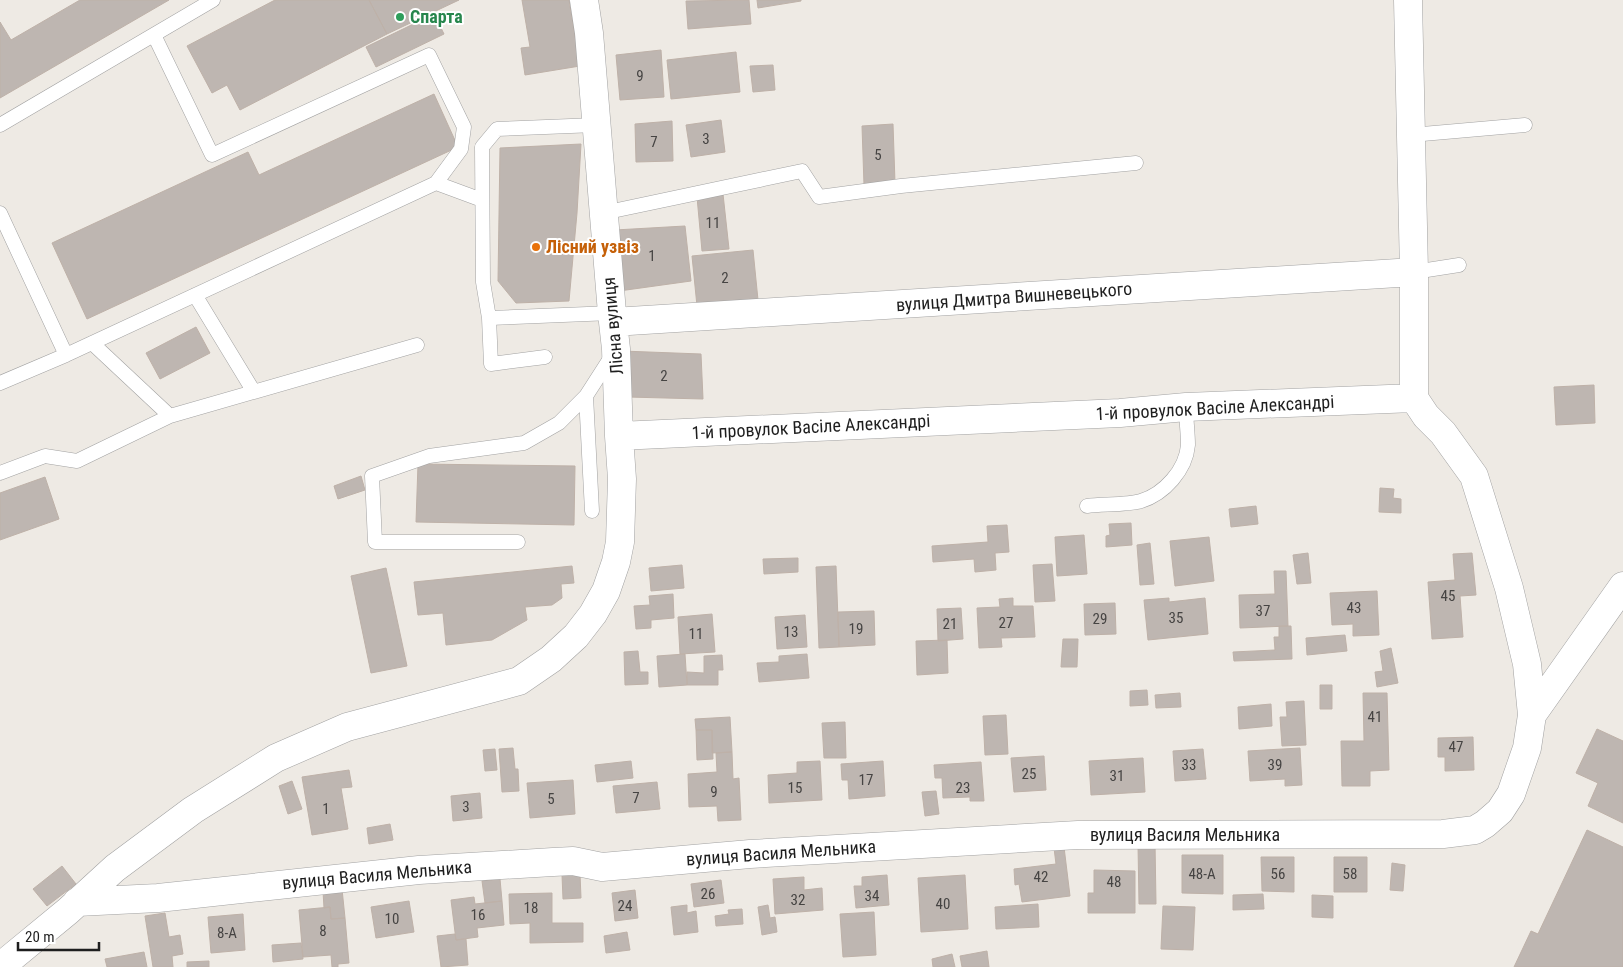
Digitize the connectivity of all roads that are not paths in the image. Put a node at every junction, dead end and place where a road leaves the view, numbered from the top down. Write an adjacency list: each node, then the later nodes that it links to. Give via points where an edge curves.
1 (213, 0): 4 (lane)
2 (584, 0): 6 (street, Лісна вулиця)
3 (1408, 0): 8 (street)
4 (154, 35): 5 (lane); 10 (lane, via 212,155 429,55 464,127 461,149)
5 (0, 125)
6 (596, 125): 11 (lane, via 496,129 482,147); 13 (street, Лісна вулиця)
7 (1525, 125): 8 (lane)
8 (1411, 134): 15 (street)
9 (1136, 163): 13 (lane, via 819,197 802,171)
10 (436, 183): 11 (lane); 16 (lane)
11 (482, 200): 17 (lane, via 483,282)
12 (0, 213): 22 (lane)
13 (603, 213): 18 (street, Лісна вулиця)
14 (1459, 265): 15 (lane)
15 (1414, 272): 18 (street, вулиця Дмитра Вишневецького); 27 (street)
16 (195, 295): 19 (lane); 25 (lane)
17 (489, 318): 18 (lane); 23 (lane, via 491,364)
18 (613, 318): 21 (street, Лісна вулиця)
19 (92, 343): 22 (lane); 29 (lane)
20 (417, 345): 25 (lane)
21 (616, 349): 26 (lane); 30 (street, Лісна вулиця)
22 (66, 355): 24 (lane)
23 (546, 357)
24 (0, 383)
25 (254, 392): 29 (lane)
26 (586, 396): 33 (lane); 34 (lane, via 559,423 524,443 429,456 372,476 375,542)
27 (1414, 398): 28 (street, 1-й провулок Васіле Александрі); 36 (street, via 1474,476 1509,588 1527,664)
28 (1186, 407): 30 (street, 1-й провулок Васіле Александрі, via 1120,414); 32 (lane, via 1188,447 1180,470 1172,481 1160,493 1140,502)
29 (170, 416): 31 (lane, via 77,461 45,456)
30 (619, 436): 37 (street, Лісна вулиця, via 622,479 620,542 616,562 593,614 576,636 551,659 520,681 347,727 276,758 193,810 115,868)
31 (0, 473)
32 (1087, 506)
33 (592, 511)
34 (518, 542)
35 (1623, 586): 36 (street)
36 (1532, 715): 37 (street, вулиця Василя Мельника, via 1527,748 1511,794 1500,811 1475,830 1443,834 1078,835 750,854 602,867 572,861 410,871 158,898)
37 (77, 902): 38 (street)
38 (0, 967)

